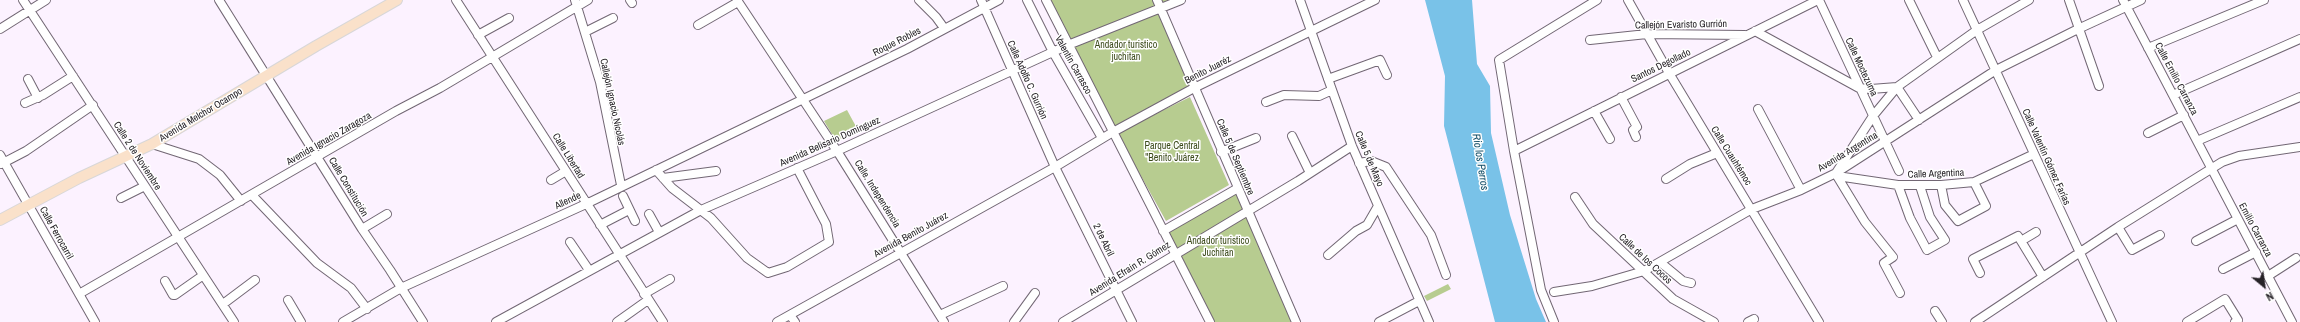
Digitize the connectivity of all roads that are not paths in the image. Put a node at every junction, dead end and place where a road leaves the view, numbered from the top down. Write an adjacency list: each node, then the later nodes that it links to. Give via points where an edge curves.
1 (23, 0): 29 (street, Calle 2 de Noviembre)
2 (46, 0): 29 (street)
3 (219, 0): 54 (street, Calle Constitución)
4 (397, 0): 24 (main road, Avenida Melchor Ocampo)
5 (456, 0): 41 (street, Calle Libertad)
6 (588, 0): 25 (street, Avenida Ignacio Zaragoza)
7 (918, 0): 33 (street)
8 (999, 0): 26 (street, Roque Robles)
9 (1027, 0): 46 (street, Valentín Carrasco)
10 (1046, 0): 44 (street, Valentín Carrasco)
11 (1181, 0): 28 (street, Avenida Belisario Domínguez)
12 (1300, 0): 36 (street, Calle 5 de Mayo)
13 (1375, 0): 36 (street, Benito Juaréz)
14 (1598, 0): 88 (street, via 1499,60)
15 (1628, 0): 40 (street, Calle Cuauhtémoc)
16 (1818, 0): 39 (street, Santos Degollado); 60 (street, Calle Moctezuma)
17 (1909, 0): 48 (street)
18 (1963, 0): 37 (street, Calle Valentín Gómez Farías)
19 (2029, 0): 37 (street)
20 (2069, 0): 35 (street)
21 (2141, 0): 27 (street, Avenida Argentina)
22 (2264, 0): 45 (street)
23 (737, 1): 32 (street); 66 (street, Calle. Independencia)
24 (386, 2): 54 (main road, Avenida Melchor Ocampo)
25 (576, 3): 38 (street, Callejón Ignacio Nicolás); 47 (street, Avenida Ignacio Zaragoza)
26 (983, 3): 33 (street, Roque Robles); 50 (street, Calle Adolfo C. Gurrión)
27 (2125, 3): 35 (street, Avenida Argentina); 45 (street, Calle Emilio Carranza)
28 (1159, 4): 44 (street, Avenida Belisario Domínguez); 59 (street, Calle 5 de Septiembre)
29 (30, 10): 34 (street); 53 (street, Calle 2 de Noviembre)
30 (509, 18): 41 (street)
31 (613, 18): 38 (street)
32 (698, 25)
33 (944, 28): 66 (street, Roque Robles)
34 (0, 29)
35 (2078, 29): 49 (street, Avenida Argentina); 58 (street)
36 (1311, 30): 56 (street, Calle 5 de Mayo); 59 (street, Benito Juaréz)
37 (1977, 30): 48 (street); 49 (street, Calle Valentín Gómez Farías)
38 (585, 32): 110 (street, Callejón Ignacio Nicolás, via 600,82)
39 (1751, 33): 40 (street, Callejón Evaristo Gurrión); 51 (street, Santos Degollado); 60 (street)
40 (1647, 34): 43 (street, Callejón Evaristo Gurrión); 51 (street, Calle Cuauhtémoc)
41 (478, 35): 47 (street, Calle Libertad)
42 (2300, 39): 62 (street)
43 (1590, 40)
44 (1068, 45): 46 (street, Avenida Belisario Domínguez); 75 (street, Valentín Carrasco)
45 (2148, 48): 62 (street, Calle Emilio Carranza)
46 (1054, 52): 50 (street, Avenida Belisario Domínguez); 79 (street, Valentín Carrasco)
47 (492, 57): 94 (street, Avenida Ignacio Zaragoza); 101 (street, Calle Libertad)
48 (1937, 57): 57 (street)
49 (1996, 70): 74 (street, Avenida Argentina); 91 (street, Calle Valentín Gómez Farías)
50 (1011, 72): 87 (street, Avenida Belisario Domínguez); 97 (street, Calle Adolfo C. Gurrión)
51 (1669, 73): 63 (street, Santos Degollado); 90 (street, Calle Cuauhtémoc)
52 (1387, 75): 56 (street, via 1380,60)
53 (73, 76): 65 (street); 69 (street, Calle 2 de Noviembre)
54 (266, 76): 84 (main road, Avenida Melchor Ocampo); 94 (street, Calle Constitución)
55 (28, 79): 65 (street)
56 (1328, 79): 61 (street, Calle 5 de Mayo)
57 (1897, 86): 60 (street); 73 (street); 74 (street)
58 (2099, 86)
59 (1194, 88): 75 (street, Benito Juaréz); 89 (street, Calle 5 de Septiembre)
60 (1859, 88): 73 (street, Calle Moctezuma)
61 (1332, 90): 67 (street, via 1319,96 1284,95); 85 (street, Calle 5 de Mayo)
62 (2173, 95): 72 (street, Calle Emilio Carranza)
63 (1621, 97): 71 (street, Santos Degollado); 78 (street, via 1637,127 1633,130)
64 (2300, 97): 82 (street)
65 (38, 98): 68 (street)
66 (802, 99): 87 (street, Calle. Independencia); 100 (street, Allende)
67 (1266, 102)
68 (25, 103)
69 (93, 105): 93 (street, Calle 2 de Noviembre); 96 (street, via 26,151)
70 (1758, 109): 116 (street)
71 (1594, 111): 81 (street); 88 (street, Santos Degollado)
72 (2184, 115): 76 (street); 82 (street, Calle Emilio Carranza)
73 (1873, 116): 83 (street, Calle Moctezuma); 105 (street)
74 (1918, 120): 83 (street, Avenida Argentina)
75 (1113, 132): 79 (street, Benito Juaréz); 137 (street, Valentín Carrasco)
76 (2148, 133)
77 (1292, 136): 104 (street)
78 (1636, 137)
79 (1102, 138): 97 (street, Benito Juaréz)
80 (1256, 138): 89 (street)
81 (1610, 139)
82 (2197, 141): 99 (street, Calle Emilio Carranza)
83 (1885, 142): 103 (street, Calle Moctezuma); 105 (street, Avenida Argentina)
84 (152, 144): 93 (main road, Avenida Melchor Ocampo); 121 (street, via 199,159 220,175)
85 (1352, 146): 95 (street, Calle 5 de Mayo); 104 (street, Avenida Efraín R. Gómez)
86 (2300, 147): 99 (street, via 2238,156)
87 (838, 151): 98 (street, Avenida Belisario Domínguez); 145 (street, Calle. Independencia)
88 (1514, 151): 197 (street, via 1542,295)
89 (1221, 152): 115 (street, Calle 5 de Septiembre)
90 (1717, 153): 107 (street, via 1690,164); 125 (street, Calle Cuauhtémoc)
91 (2034, 154): 109 (street, Calle Argentina); 148 (street, Calle Valentín Gómez Farías)
92 (0, 155): 96 (street, Calle Ferrocarril)
93 (126, 156): 113 (street, Calle 2 de Noviembre); 123 (main road, Avenida Melchor Ocampo)
94 (318, 157): 117 (street, Avenida Ignacio Zaragoza); 136 (street, Calle Constitución)
95 (1359, 163): 124 (street, Calle 5 de Mayo); 157 (street, via 1371,161 1386,167 1431,235)
96 (2, 164): 123 (street, Calle Ferrocarril)
97 (1055, 167): 145 (street, Avenida Benito Juárez); 167 (street, 2 de Abril)
98 (797, 168): 127 (street, Avenida Belisario Domínguez); 127 (street, via 826,224 829,242 775,273 768,274 747,258)
99 (2211, 168): 131 (street, Emilio Carranza); 135 (street)
100 (656, 170): 106 (street); 110 (street, Allende)
101 (566, 171): 108 (street); 122 (street, Calle Libertad)
102 (716, 171): 106 (street)
103 (1899, 171)
104 (1310, 173): 128 (street, Avenida Efraín R. Gómez)
105 (1836, 174): 111 (street, Calle Argentina); 116 (street, Avenida Argentina); 171 (street, via 1865,222 1893,257 1884,263)
106 (663, 178): 127 (street)
107 (1666, 179)
108 (551, 180)
109 (1974, 182): 112 (street, Calle Argentina); 112 (street, via 1986,206 1958,221 1945,204)
110 (621, 185): 122 (street, Allende)
111 (1898, 185): 114 (street, Calle Argentina); 114 (street, via 1910,218 1927,250 1945,240 1930,217)
112 (1941, 185): 114 (street, Calle Argentina)
113 (145, 186): 120 (street); 141 (street, Calle 2 de Noviembre)
114 (1920, 186)
115 (1238, 188): 128 (street, Calle 5 de Septiembre); 137 (street)
116 (1801, 190): 125 (street, Avenida Argentina)
117 (252, 195): 121 (street, Avenida Ignacio Zaragoza); 176 (street, via 317,263 351,288)
118 (623, 196): 126 (street)
119 (1575, 197): 155 (street, Calle de los Cocos, via 1593,224)
120 (121, 198)
121 (241, 201): 141 (street, Avenida Ignacio Zaragoza)
122 (586, 204): 134 (street, Calle Libertad); 166 (street, Allende)
123 (29, 205): 132 (main road, Avenida Melchor Ocampo); 170 (street, Calle Ferrocarril)
124 (1378, 206): 150 (street, via 1367,225); 174 (street, Calle 5 de Mayo)
125 (1752, 209): 152 (street, Avenida Argentina); 198 (street, Calle Cuauhtémoc)
126 (629, 210): 133 (street); 134 (street)
127 (701, 210): 138 (street, Avenida Belisario Domínguez)
128 (1247, 212): 147 (street, Avenida Efraín R. Gómez); 194 (street, Calle 5 de Septiembre)
129 (387, 214): 136 (street)
130 (649, 214): 138 (street)
131 (2238, 219): 143 (street); 146 (street, Emilio Carranza)
132 (0, 220)
133 (635, 221)
134 (600, 225): 149 (street, Calle Libertad)
135 (2118, 227): 140 (street, via 2132,250); 148 (street)
136 (362, 229): 166 (street, Calle Constitución)
137 (1163, 231): 147 (street, Valentín Carrasco)
138 (659, 232): 149 (street, Avenida Belisario Domínguez)
139 (2036, 232): 142 (street)
140 (2160, 235)
141 (177, 237): 158 (street, Calle 2 de Noviembre); 170 (street, Avenida Ignacio Zaragoza)
142 (2020, 241): 156 (street, via 2018,236 1973,259); 160 (street)
143 (2196, 241)
144 (570, 242): 154 (street)
145 (901, 252): 178 (street, Avenida Benito Juárez); 179 (street, Calle. Independencia)
146 (2256, 252): 153 (street); 159 (street, Emilio Carranza)
147 (1175, 253): 167 (street, Avenida Efraín R. Gómez); 193 (street, Valentín Carrasco)
148 (2079, 253): 160 (street); 201 (street, Calle Valentín Gómez Farías)
149 (618, 254): 154 (street, Avenida Belisario Domínguez); 172 (street, Calle Libertad)
150 (1328, 255)
151 (2296, 258): 159 (street)
152 (1660, 262): 155 (street, Avenida Argentina); 164 (street, via 1683,281)
153 (2223, 269)
154 (589, 270): 186 (street, Avenida Belisario Domínguez)
155 (1644, 271): 168 (street, Avenida Argentina, via 1592,286); 180 (street, Calle de los Cocos, via 1674,299)
156 (1980, 272)
157 (1446, 275)
158 (202, 276): 163 (street, via 175,295); 175 (street, Calle 2 de Noviembre)
159 (2268, 276): 204 (street, Emilio Carranza)
160 (2043, 277): 200 (street)
161 (670, 279): 172 (street)
162 (255, 280): 175 (street)
163 (165, 281)
164 (1691, 283)
165 (1003, 286): 179 (street)
166 (402, 288): 176 (street, Allende); 185 (street, Calle Constitución)
167 (1117, 291): 191 (street, Avenida Efraín R. Gómez); 192 (street, 2 de Abril)
168 (1554, 292)
169 (1035, 293): 190 (street)
170 (79, 294): 181 (street, Calle Ferrocarril)
171 (1900, 294)
172 (646, 297): 187 (street); 188 (street, Calle Libertad)
173 (288, 300): 183 (street)
174 (1419, 301): 195 (street); 196 (street, Calle 5 de Mayo)
175 (222, 304): 182 (street, Calle 2 de Noviembre)
176 (367, 309): 184 (street, Allende)
177 (1935, 311): 199 (street)
178 (792, 318): 189 (street, Avenida Benito Juárez)
179 (942, 319)
180 (1708, 321)
181 (95, 322)
182 (234, 322)
183 (301, 322)
184 (343, 322)
185 (423, 322)
186 (496, 322)
187 (617, 322)
188 (663, 322)
189 (777, 322)
190 (1014, 322)
191 (1063, 322)
192 (1132, 322)
193 (1210, 322)
194 (1296, 322)
195 (1379, 322)
196 (1429, 322)
197 (1554, 322)
198 (1819, 322)
199 (1942, 322)
200 (1975, 322)
201 (2112, 322)
202 (2187, 322): 203 (street, via 2225,299 2238,320)
203 (2236, 322)
204 (2292, 322)

